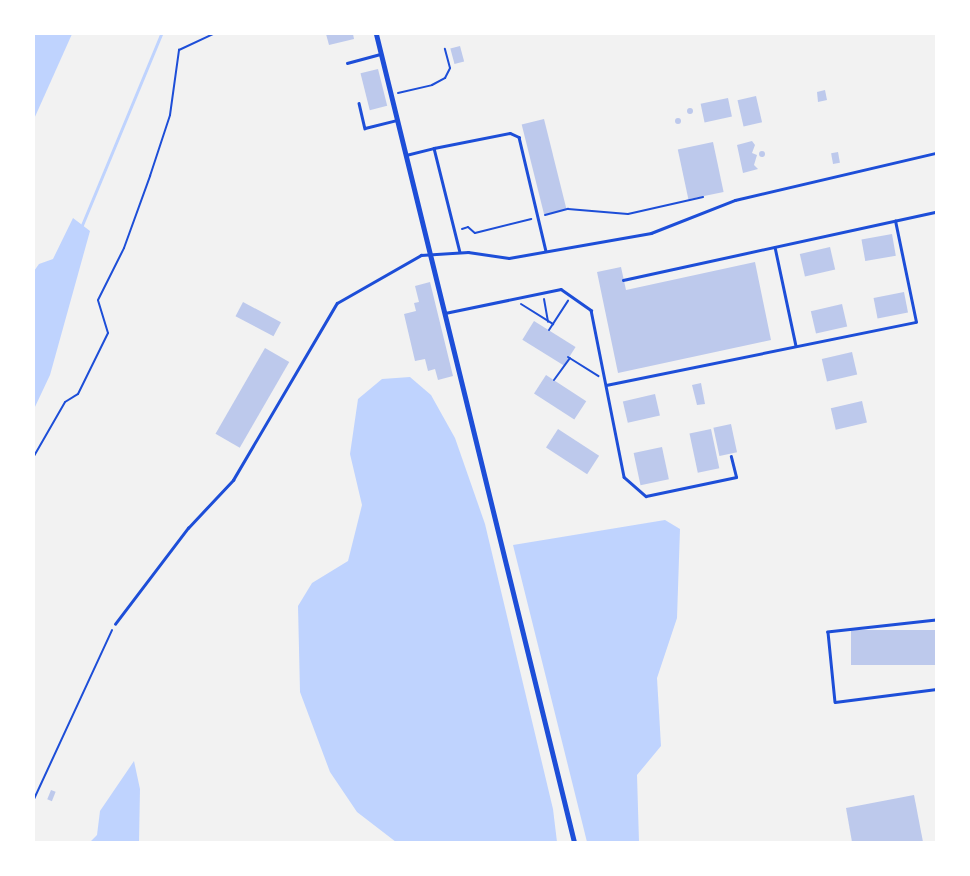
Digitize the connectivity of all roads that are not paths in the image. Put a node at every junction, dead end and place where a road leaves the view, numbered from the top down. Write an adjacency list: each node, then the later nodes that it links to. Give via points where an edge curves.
1 (376, 34): 2 (street)
2 (380, 54): 3 (lane); 5 (street)
3 (347, 63)
4 (359, 103): 5 (lane, via 365,128)
5 (397, 120): 8 (street)
6 (434, 148): 8 (lane); 12 (lane, via 510,132 519,137); 13 (lane)
7 (936, 153): 12 (lane, via 735,200 651,233)
8 (405, 155): 14 (street)
9 (936, 212): 10 (lane)
10 (895, 220): 11 (lane); 17 (lane, via 916,322)
11 (775, 247): 15 (lane); 17 (lane)
12 (546, 251): 13 (lane, via 509,258)
13 (460, 252): 14 (lane)
14 (429, 253): 16 (street); 21 (lane, via 337,303 233,480 188,528)
15 (623, 280)
16 (444, 314): 18 (lane, via 561,289 591,310); 23 (street)
17 (796, 346): 18 (lane)
18 (606, 385): 19 (lane, via 624,477 646,496 736,476)
19 (731, 457)
20 (936, 620): 22 (lane, via 828,632 836,702)
21 (115, 624)
22 (936, 689)
23 (574, 842)

